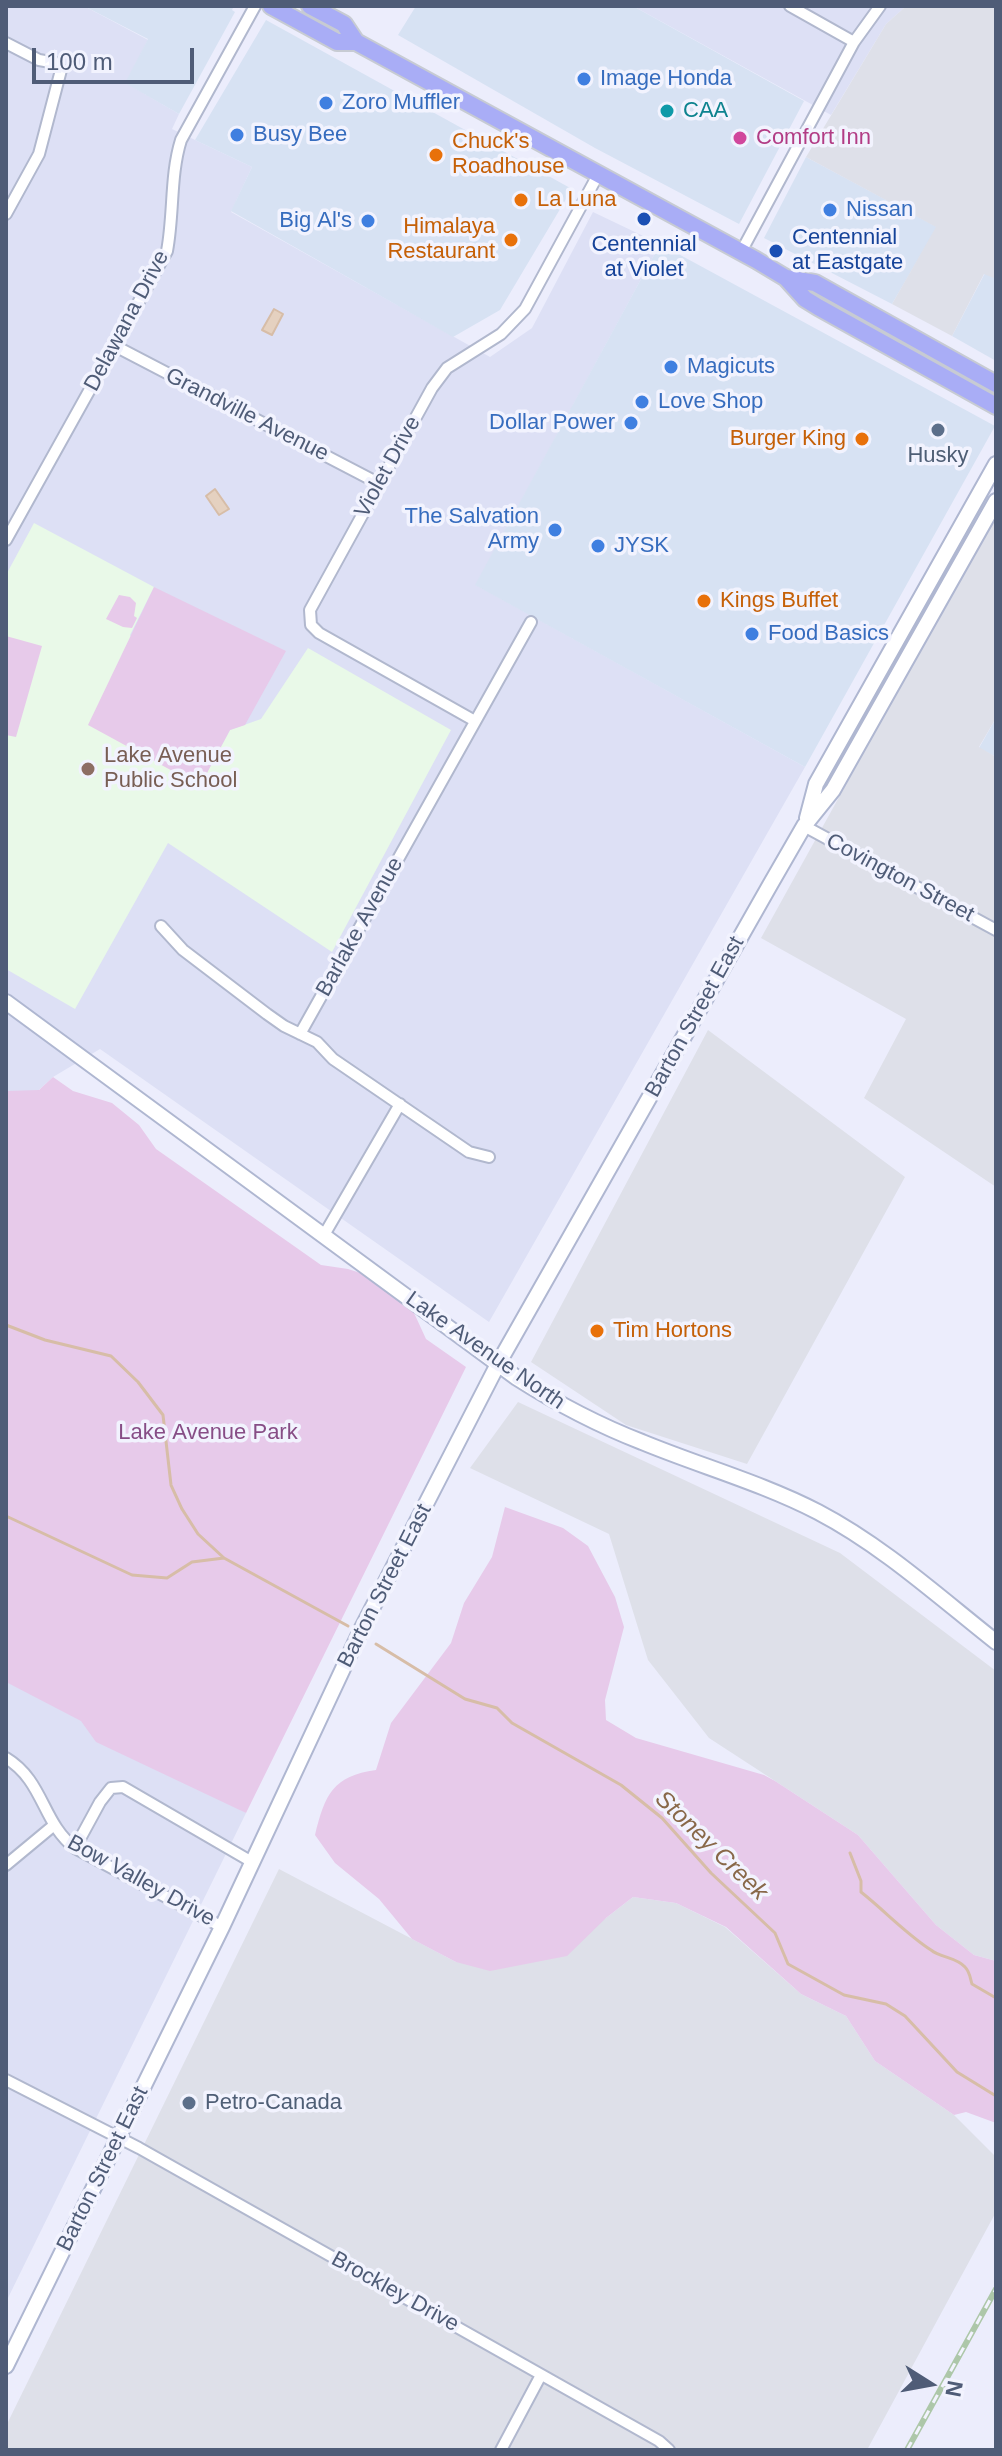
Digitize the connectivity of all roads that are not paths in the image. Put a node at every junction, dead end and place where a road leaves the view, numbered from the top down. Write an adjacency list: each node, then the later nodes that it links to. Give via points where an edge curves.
1 (255, 6): 14 (street, Delawana Drive, via 181,140 167,251)
2 (271, 6): 6 (main road, via 337,42)
3 (310, 6): 6 (main road, via 344,24)
4 (790, 6): 7 (street)
5 (880, 6): 7 (street)
6 (356, 42): 9 (main road)
7 (854, 42): 12 (street)
8 (6, 43): 10 (street, via 56,63 61,70 39,154)
9 (599, 173): 12 (main road); 18 (street, Violet Drive, via 527,306 501,334 441,374)
10 (10, 198): 11 (street)
11 (6, 214)
12 (741, 252): 13 (main road)
13 (786, 278): 15 (main road, via 815,283); 16 (main road, via 818,307)
14 (115, 346): 18 (street, Grandville Avenue); 20 (street, Delawana Drive)
15 (996, 384)
16 (996, 406)
17 (996, 464): 21 (main road, Barton Street East)
18 (378, 483): 24 (street, Violet Drive, via 310,610 311,625)
19 (996, 501): 22 (main road, Barton Street East)
20 (6, 540)
21 (947, 551): 22 (main road); 25 (main road, Barton Street East, via 816,784)
22 (963, 560): 25 (main road, Barton Street East, via 833,790)
23 (531, 622): 24 (street, Barlake Avenue)
24 (475, 721): 29 (street, Barlake Avenue)
25 (804, 826): 27 (street, Covington Street); 33 (main road, Barton Street East)
26 (161, 926): 29 (street, via 183,950)
27 (996, 930)
28 (6, 1002): 32 (main road, Lake Avenue North)
29 (300, 1034): 30 (street)
30 (400, 1104): 31 (street, via 469,1152); 32 (street)
31 (489, 1157)
32 (324, 1235): 33 (main road, Lake Avenue North)
33 (498, 1364): 34 (main road, Lake Avenue North, via 572,1412 819,1513 860,1537); 38 (main road, Barton Street East, via 362,1628)
34 (996, 1642)
35 (6, 1758): 36 (street, Bow Valley Drive, via 37,1788)
36 (53, 1826): 37 (street, Bow Valley Drive); 39 (street)
37 (75, 1848): 38 (street, via 111,1788 123,1787); 40 (street, Bow Valley Drive)
38 (252, 1862): 40 (main road, Barton Street East)
39 (6, 1865)
40 (222, 1927): 42 (main road, Barton Street East)
41 (6, 2080): 42 (street, Brockley Drive)
42 (119, 2138): 43 (main road, Barton Street East); 44 (street, Brockley Drive)
43 (6, 2366)
44 (541, 2375): 45 (street); 46 (street, Brockley Drive)
45 (501, 2450)
46 (669, 2450)

